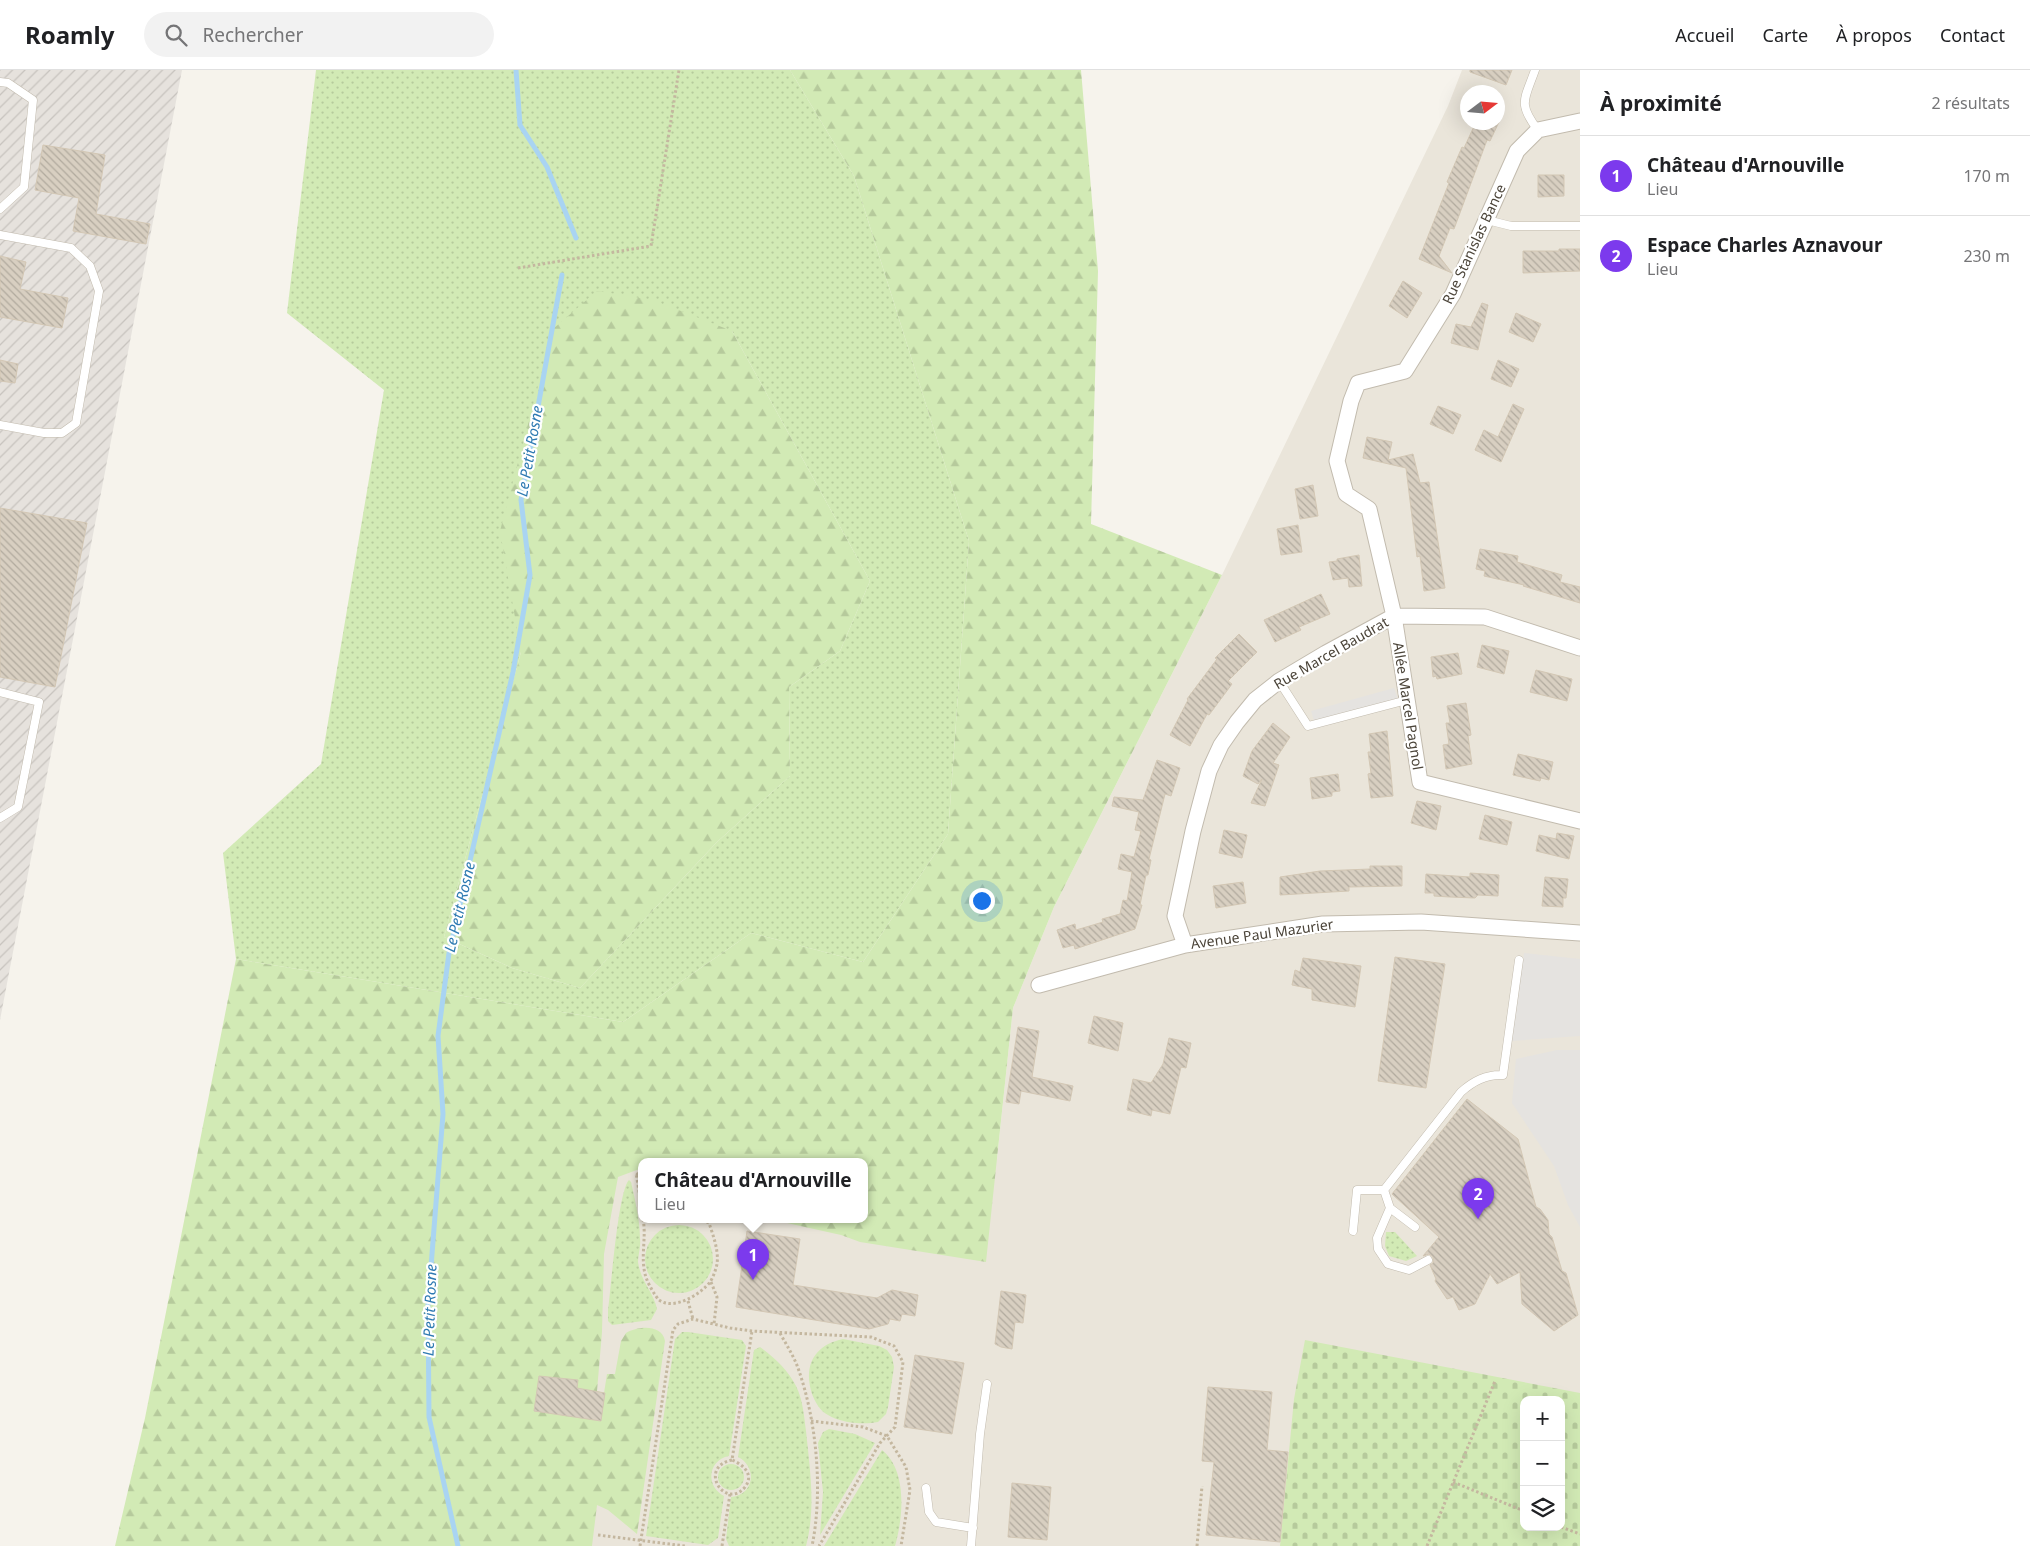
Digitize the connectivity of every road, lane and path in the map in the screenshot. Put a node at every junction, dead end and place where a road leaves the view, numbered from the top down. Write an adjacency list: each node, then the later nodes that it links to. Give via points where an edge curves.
1 (679, 70): 10 (path, via 651,246)
2 (1535, 70): 5 (lane, via 1523,103 1527,116)
3 (0, 82): 6 (lane, via 8,83 33,100 24,187)
4 (1580, 121): 5 (street)
5 (1538, 130): 7 (street, Rue Stanislas Bance, via 1517,151)
6 (0, 209)
7 (1487, 220): 8 (lane, via 1511,226); 12 (street, Rue Stanislas Bance, via 1453,294 1405,371 1358,383 1337,461 1346,494 1369,509)
8 (1580, 226)
9 (0, 235): 11 (lane, via 71,248 90,266 99,291 76,423 62,433)
10 (518, 268)
11 (0, 425)
12 (1394, 616): 13 (street, Rue Marcel Baudrat, via 1485,617); 14 (street, Rue Marcel Baudrat); 16 (street, Allée Marcel Pagnol)
13 (1580, 648)
14 (1280, 681): 16 (lane, via 1308,726); 20 (street, Rue Marcel Baudrat, via 1236,722 1220,745 1209,771 1175,916)
15 (0, 692): 17 (lane, via 39,702 18,807)
16 (1407, 700): 18 (street, Allée Marcel Pagnol, via 1420,782)
17 (0, 818)
18 (1580, 821)
19 (1580, 933): 20 (street, Avenue Paul Mazurier, via 1421,922 1323,924)
20 (1185, 945): 22 (street, Avenue Paul Mazurier)
21 (1519, 960): 25 (lane, via 1503,1075 1472,1082 1461,1092)
22 (1039, 985)
23 (638, 1175): 24 (path, via 636,1173)
24 (638, 1185)
25 (1384, 1190): 26 (lane); 30 (lane, via 1357,1190)
26 (1390, 1208): 29 (lane); 31 (lane, via 1377,1238 1378,1249 1388,1264 1409,1270)
27 (644, 1223): 33 (path, via 642,1260 647,1280 659,1300 668,1303)
28 (709, 1223): 32 (path, via 717,1262)
29 (1415, 1227)
30 (1353, 1231)
31 (1428, 1260)
32 (711, 1282): 33 (path); 35 (path, via 716,1297)
33 (688, 1301): 34 (path)
34 (693, 1319): 35 (path); 52 (path, via 678,1324 673,1330)
35 (714, 1324): 36 (path)
36 (752, 1331): 37 (path); 42 (path)
37 (780, 1333): 40 (path, via 799,1370); 41 (path, via 871,1338 894,1346 903,1362 895,1427)
38 (1495, 1381): 43 (path)
39 (987, 1384): 48 (lane)
40 (811, 1421): 41 (path, via 863,1427); 56 (path, via 815,1446 817,1523)
41 (887, 1436): 57 (path); 58 (path, via 906,1467 910,1490)
42 (732, 1460): 46 (path, via 718,1466 715,1476 718,1487); 46 (path, via 743,1465 748,1483 744,1489)
43 (1453, 1482): 47 (path); 61 (path)
44 (1202, 1486): 60 (path)
45 (926, 1488): 48 (lane, via 929,1512 936,1522)
46 (730, 1494): 55 (path)
47 (1520, 1509)
48 (973, 1528): 59 (lane)
49 (1565, 1528): 50 (path)
50 (1580, 1534)
51 (598, 1535): 52 (path)
52 (641, 1540): 53 (path); 54 (path)
53 (640, 1546)
54 (685, 1546)
55 (722, 1546)
56 (812, 1546)
57 (819, 1546)
58 (902, 1546)
59 (972, 1546)
60 (1198, 1546)
61 (1427, 1546)

